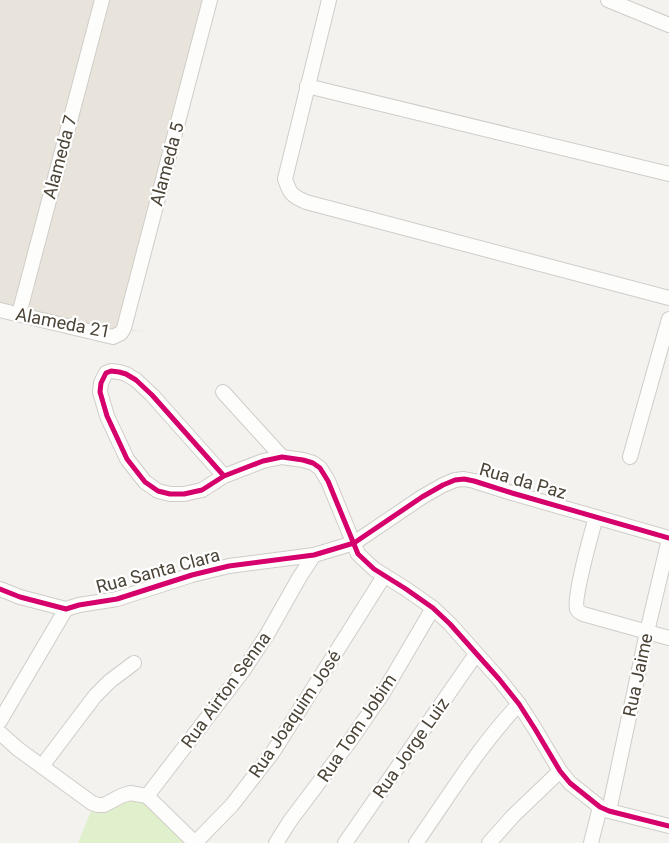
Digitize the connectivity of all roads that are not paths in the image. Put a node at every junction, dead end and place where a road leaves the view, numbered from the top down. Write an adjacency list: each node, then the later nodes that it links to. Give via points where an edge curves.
1 (102, 0): 10 (street, Alameda 7)
2 (210, 0): 12 (street, Alameda 5)
3 (329, 0): 6 (street)
4 (608, 0): 5 (street)
5 (669, 25)
6 (308, 86): 7 (street); 8 (street, via 285,179 295,197)
7 (669, 174)
8 (669, 298)
9 (0, 310): 10 (street, Alameda 21)
10 (19, 314): 12 (street, Alameda 21, via 112,337)
11 (669, 319): 15 (street)
12 (124, 328)
13 (223, 392): 14 (street)
14 (282, 457): 16 (street); 19 (street, via 313,463 320,468)
15 (630, 457)
16 (224, 476): 16 (street, via 202,490 184,494 158,491 145,482 126,459 107,416 100,392 106,373 126,374 136,380)
17 (596, 517): 18 (street, Rua da Paz); 19 (street, Rua da Paz, via 464,479 429,493); 25 (street, via 578,588 578,610)
18 (669, 539): 25 (street, Rua Jaime)
19 (354, 543): 20 (street, Rua Santa Clara); 21 (street, via 358,554)
20 (314, 555): 24 (street, Rua Santa Clara, via 229,566 176,579 117,599); 33 (street, Rua Airton Senna, via 243,671)
21 (384, 576): 23 (street); 36 (street, Rua Joaquim José, via 273,752 232,805)
22 (0, 589): 24 (street, Rua Santa Clara)
23 (433, 608): 27 (street); 37 (street, Rua Tom Jobim, via 368,716)
24 (66, 609): 30 (street)
25 (647, 632): 26 (street); 34 (street, Rua Jaime)
26 (669, 638)
27 (476, 654): 29 (street); 38 (street, Rua Jorge Luiz)
28 (134, 664): 31 (street, via 95,696)
29 (518, 704): 32 (street); 39 (street, via 478,753)
30 (0, 730): 31 (street)
31 (42, 766): 33 (street, via 98,805 130,793)
32 (560, 771): 34 (street, via 570,783); 40 (street)
33 (147, 796): 36 (street)
34 (605, 809): 35 (street); 41 (street, Rua Jaime)
35 (669, 826)
36 (195, 843)
37 (276, 843)
38 (345, 843)
39 (416, 843)
40 (490, 843)
41 (591, 843)

